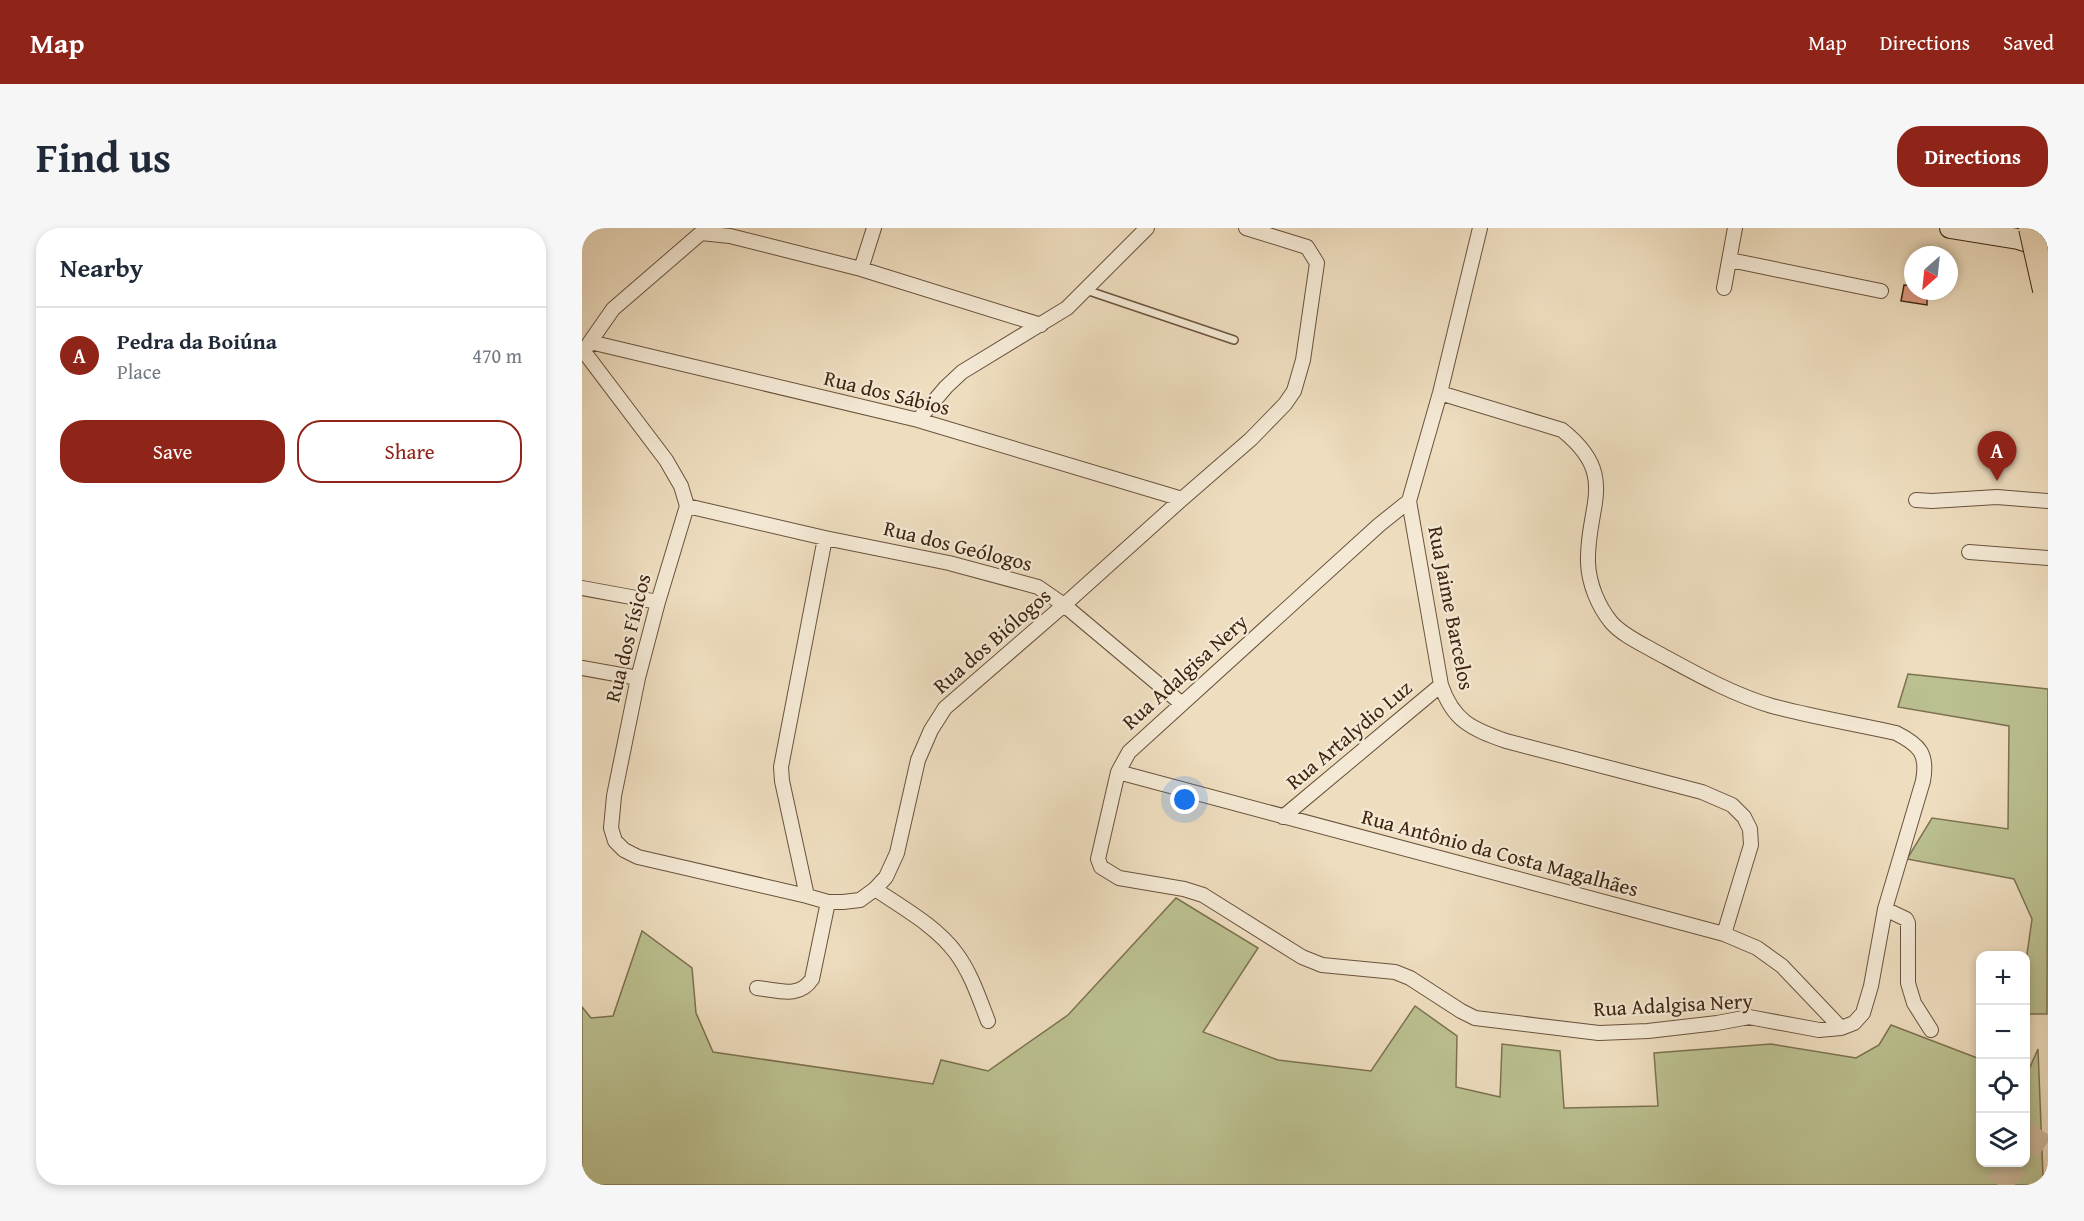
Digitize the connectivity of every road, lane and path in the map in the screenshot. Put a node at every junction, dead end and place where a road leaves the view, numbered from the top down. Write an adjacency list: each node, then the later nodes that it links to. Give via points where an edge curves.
1 (874, 228): 11 (street)
2 (1147, 228): 13 (street)
3 (1246, 228): 21 (street, Rua dos Biólogos, via 1307,247 1317,263 1304,360 1294,391 1285,404 1251,440)
4 (1480, 228): 19 (street, Rua Jaime Barcelos)
5 (1735, 228): 10 (street)
6 (1950, 228): 9 (street)
7 (2032, 228): 14 (highway, bridge)
8 (700, 230): 11 (street); 18 (street, via 613,309)
9 (2048, 248)
10 (1730, 260): 12 (street); 15 (street)
11 (861, 269): 16 (street)
12 (1724, 288)
13 (1086, 290): 16 (street); 17 (lane)
14 (2046, 290)
15 (1881, 291)
16 (1041, 325): 20 (street, via 962,372)
17 (1234, 339)
18 (585, 348): 20 (street, Rua dos Sábios); 25 (street, via 666,460)
19 (1440, 393): 23 (street, Rua Jaime Barcelos); 41 (street, via 1562,430 1579,443 1597,485 1588,543 1591,585 1612,623 1636,641 1711,682 1770,705 1896,733 1920,751 1926,764 1923,781)
20 (918, 420): 21 (street, Rua dos Sábios)
21 (1182, 499): 31 (street, Rua dos Biólogos)
22 (1916, 500): 24 (street, via 1997,497)
23 (1409, 501): 34 (street, Rua Jaime Barcelos); 35 (street, Rua Adalgisa Nery)
24 (2048, 501)
25 (687, 506): 26 (street, Rua dos Geólogos); 30 (street, Rua dos Físicos)
26 (825, 538): 31 (street, Rua dos Geólogos, via 949,563 1026,584); 39 (street, via 781,767)
27 (1969, 552): 28 (street)
28 (2048, 558)
29 (582, 588): 30 (street)
30 (658, 602): 33 (street, Rua dos Físicos)
31 (1064, 605): 35 (street, Rua dos Geólogos); 38 (street, Rua dos Biólogos, via 945,708 918,760 897,853 886,877)
32 (582, 668): 33 (street)
33 (638, 678): 39 (street, Rua dos Físicos, via 614,796 611,828 615,841 638,857)
34 (1442, 685): 37 (street, Rua Artalydio Luz); 42 (street, Rua Jaime Barcelos, via 1456,715 1475,730 1702,792 1732,805 1750,829 1751,845)
35 (1182, 704): 36 (street, Rua Adalgisa Nery, via 1139,741)
36 (1118, 772): 37 (street, Rua Antônio da Costa Magalhães); 45 (street, Rua Adalgisa Nery, via 1098,859 1101,867 1119,878 1203,895 1302,957 1322,965 1395,972 1461,1011 1493,1022 1599,1033 1648,1031 1749,1017 1802,1028)
37 (1283, 817): 42 (street, Rua Antônio da Costa Magalhães)
38 (875, 889): 40 (street, via 860,900); 44 (street, via 935,930 956,953)
39 (807, 896): 40 (street)
40 (828, 902): 43 (street, via 807,987 795,993)
41 (1885, 909): 45 (street, via 1863,1013 1854,1023); 46 (street, via 1908,923 1908,983)
42 (1724, 934): 45 (street, Rua Antônio da Costa Magalhães, via 1757,948 1782,966)
43 (758, 988)
44 (988, 1021)
45 (1841, 1028)
46 (1931, 1030)

